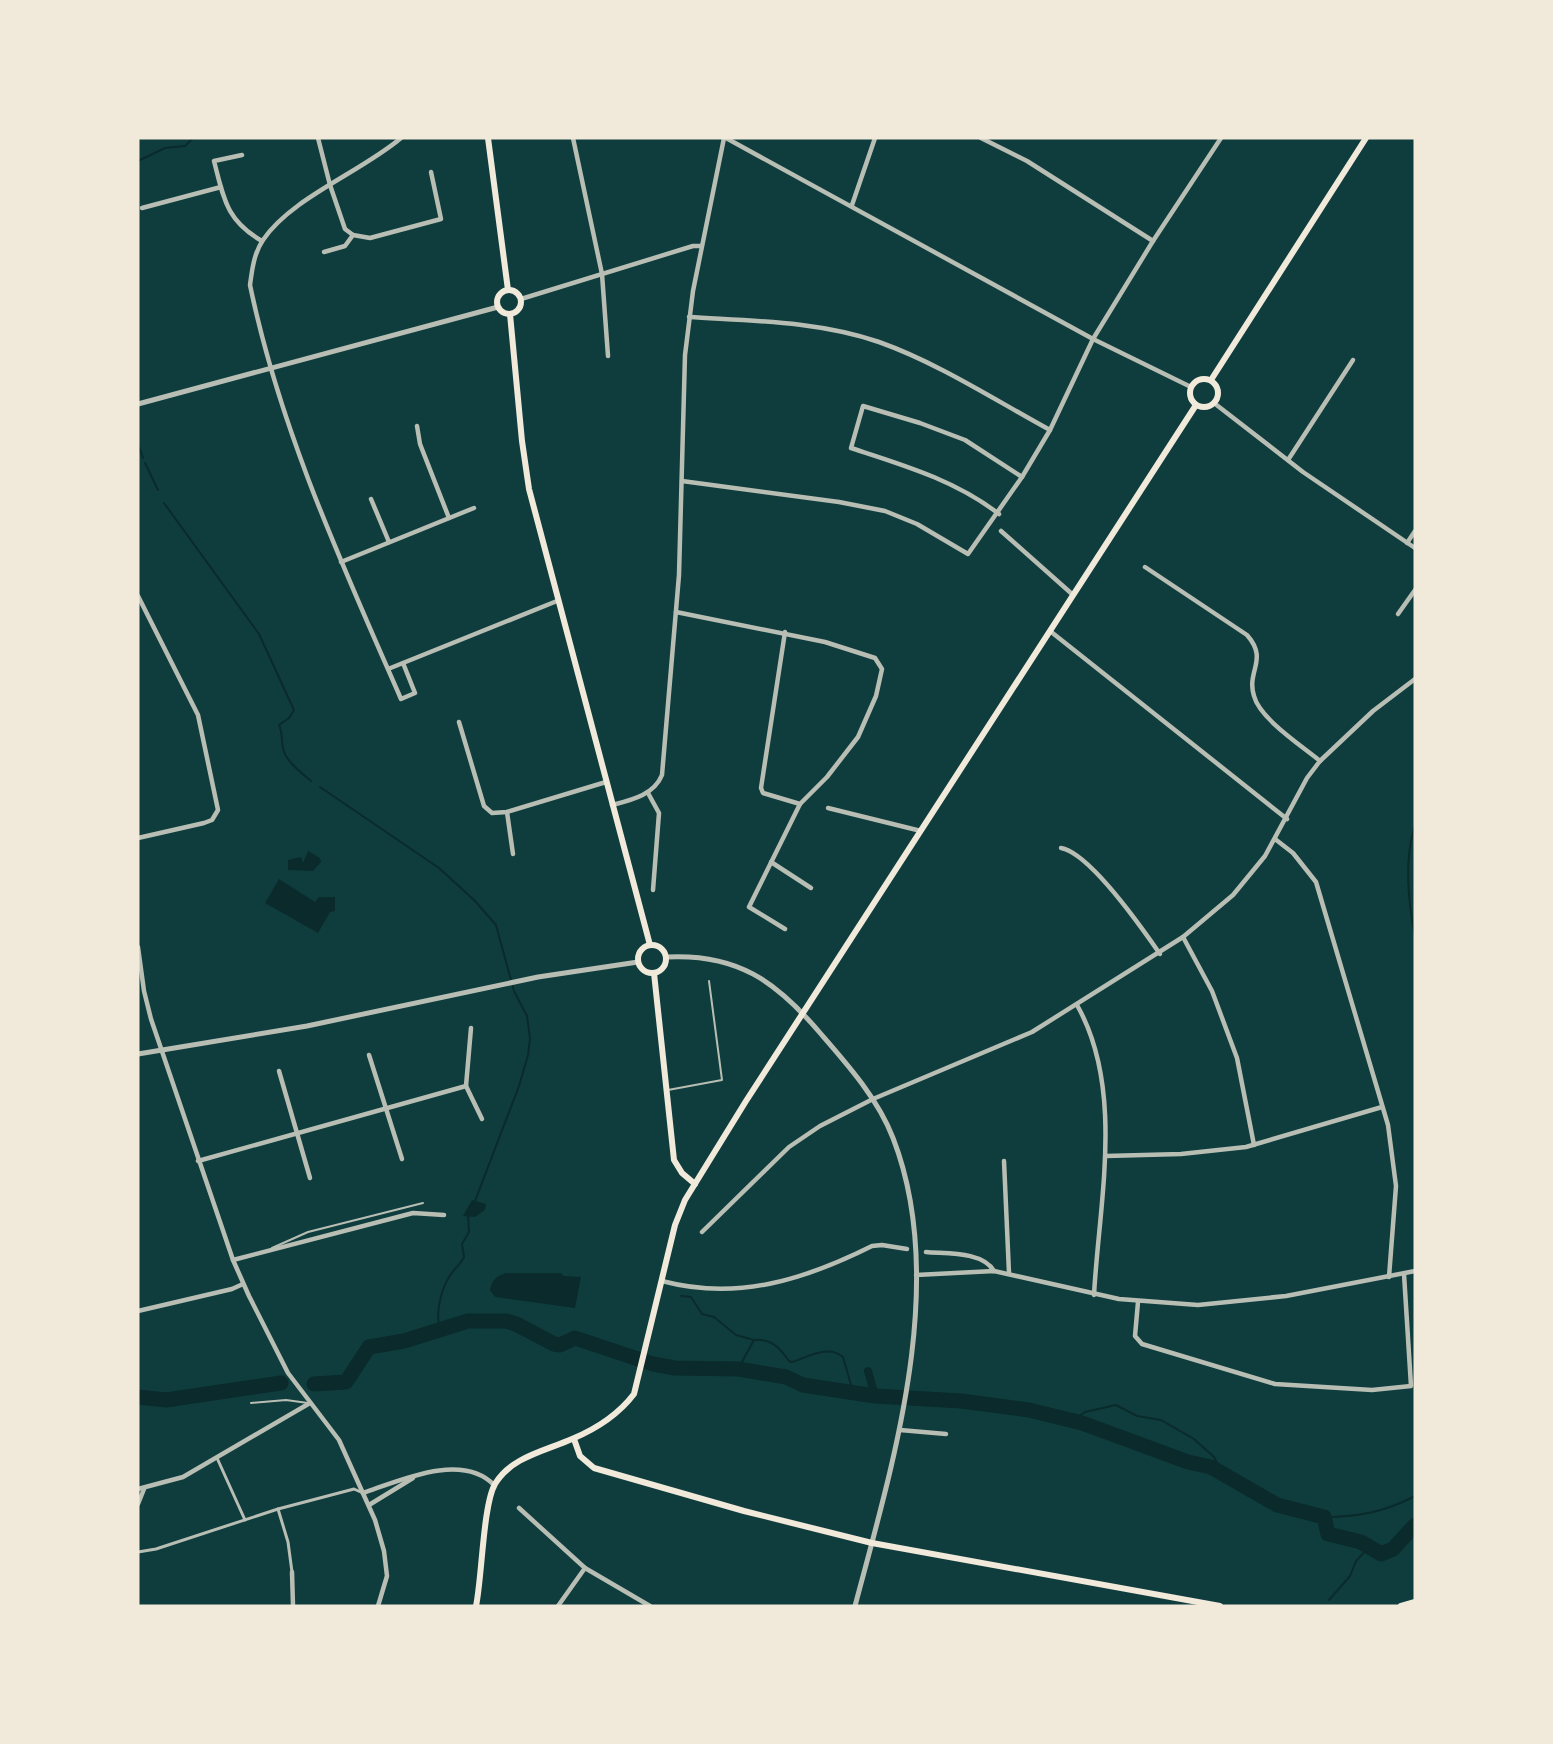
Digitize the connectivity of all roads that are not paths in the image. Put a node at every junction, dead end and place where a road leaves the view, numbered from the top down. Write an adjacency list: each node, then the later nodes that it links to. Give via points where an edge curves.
1 (318, 138): 12 (street)
2 (401, 138): 12 (street)
3 (488, 138): 22 (main road)
4 (573, 138): 21 (street)
5 (725, 138): 14 (street); 19 (street)
6 (875, 138): 14 (street)
7 (981, 138): 17 (street, via 1027,161)
8 (1221, 138): 17 (street)
9 (1365, 138): 31 (main road)
10 (242, 155): 13 (street, via 214,161)
11 (431, 172): 16 (street, via 441,219 370,238)
12 (330, 185): 16 (street, via 345,229); 18 (street, via 280,221)
13 (221, 187): 15 (street); 18 (street, via 234,220)
14 (852, 205): 27 (street)
15 (142, 208)
16 (353, 236): 20 (street, via 345,246)
17 (1153, 240): 27 (street)
18 (262, 241): 30 (street, via 250,285)
19 (701, 246): 21 (street); 26 (street)
20 (324, 252)
21 (602, 274): 23 (street); 28 (street)
22 (508, 290): 23 (main road); 24 (main road, via 499,296)
23 (521, 299): 25 (main road, via 519,309)
24 (498, 307): 25 (main road); 30 (street)
25 (510, 314): 55 (main road, via 529,489)
26 (689, 316): 37 (street, via 802,324 881,343); 40 (street)
27 (1093, 339): 32 (street); 37 (street)
28 (608, 356)
29 (1353, 360): 38 (street)
30 (272, 368): 34 (street); 50 (street, via 303,468)
31 (1211, 380): 32 (main road, via 1202,379); 33 (main road, via 1218,391)
32 (1191, 387): 35 (main road, via 1190,397)
33 (1214, 403): 35 (main road); 38 (street)
34 (138, 405)
35 (1196, 405): 53 (main road)
36 (417, 426): 44 (street, via 420,444)
37 (1050, 430): 39 (street)
38 (1288, 460): 48 (street)
39 (1022, 477): 43 (street); 43 (street, via 965,440 863,406 851,448 918,470 976,496)
40 (682, 481): 43 (street, via 839,501 885,511 917,524 968,554); 56 (street)
41 (371, 499): 47 (street)
42 (474, 508): 44 (street)
43 (999, 514)
44 (449, 518): 47 (street)
45 (1000, 531): 53 (street)
46 (1415, 531): 48 (street)
47 (389, 542): 50 (street)
48 (1407, 543): 49 (street)
49 (1415, 548)
50 (341, 562): 61 (street)
51 (1145, 567): 64 (street, via 1254,642 1258,656 1252,690 1258,705)
52 (1415, 590): 57 (street)
53 (1072, 594): 58 (main road)
54 (138, 597): 73 (street, via 198,715 218,810 212,820 204,823)
55 (557, 601): 60 (street); 65 (main road)
56 (676, 612): 59 (street); 66 (street, via 662,775)
57 (1398, 614)
58 (1049, 630): 71 (street); 72 (main road)
59 (785, 632): 67 (street, via 761,788 763,793); 67 (street, via 875,658 883,675 868,717 851,748)
60 (403, 663): 61 (street); 61 (street, via 415,693 401,699)
61 (388, 669)
62 (1415, 678): 64 (street)
63 (459, 722): 70 (street, via 484,806 492,813)
64 (1320, 761): 71 (street)
65 (606, 782): 68 (main road); 70 (street)
66 (648, 793): 68 (street); 79 (street, via 660,813)
67 (800, 804): 77 (street)
68 (612, 805): 82 (main road)
69 (828, 808): 72 (street)
70 (507, 812): 76 (street)
71 (1287, 819): 74 (street)
72 (921, 831): 90 (main road)
73 (138, 838)
74 (1275, 839): 81 (street, via 1233,895); 99 (street, via 1293,852 1316,882)
75 (1061, 848): 84 (street, via 1070,850 1105,882)
76 (513, 854)
77 (771, 862): 78 (street); 80 (street, via 749,908)
78 (811, 888)
79 (653, 890)
80 (785, 929)
81 (1183, 937): 84 (street); 103 (street, via 1212,991 1237,1058)
82 (651, 945): 85 (main road); 86 (main road, via 639,953)
83 (138, 947): 92 (street, via 144,991)
84 (1160, 954): 89 (street)
85 (666, 957): 87 (main road, via 662,969); 90 (street, via 705,958 745,970 775,986)
86 (638, 962): 87 (main road, via 642,970); 92 (street, via 527,979 307,1026)
87 (654, 973): 97 (main road)
88 (709, 981): 97 (lane, via 722,1080)
89 (1077, 1005): 98 (street, via 1032,1032); 104 (street, via 1101,1067)
90 (804, 1013): 98 (street); 109 (main road)
91 (471, 1028): 96 (street)
92 (163, 1051): 93 (street); 106 (street)
93 (138, 1054)
94 (369, 1055): 100 (street)
95 (279, 1071): 102 (street)
96 (466, 1086): 100 (street); 101 (street)
97 (668, 1090): 109 (main road, via 674,1160)
98 (873, 1099): 112 (street, via 820,1126 789,1148); 121 (street, via 893,1136 908,1182)
99 (1382, 1107): 103 (street); 122 (street, via 1396,1186)
100 (384, 1109): 102 (street); 105 (street)
101 (482, 1119)
102 (295, 1133): 106 (street); 108 (street)
103 (1254, 1144): 104 (street, via 1181,1154)
104 (1106, 1156): 125 (street)
105 (402, 1159)
106 (198, 1161): 116 (street)
107 (1004, 1161): 119 (street)
108 (310, 1178)
109 (695, 1184): 123 (main road, via 675,1226)
110 (423, 1203): 115 (lane, via 308,1232)
111 (444, 1215): 115 (street, via 413,1214)
112 (702, 1232)
113 (907, 1249): 123 (street, via 872,1246 809,1273 744,1289 712,1289)
114 (926, 1252): 117 (street, via 978,1258)
115 (265, 1253): 116 (street)
116 (233, 1260): 124 (street)
117 (994, 1271): 119 (street); 121 (street)
118 (1415, 1271): 120 (street)
119 (1009, 1273): 125 (street)
120 (1404, 1274): 122 (street); 126 (street, via 1411,1386 1372,1390 1275,1384 1142,1344 1135,1336)
121 (916, 1275): 130 (street, via 909,1379)
122 (1389, 1277): 126 (street, via 1257,1300 1198,1305)
123 (662, 1281): 132 (main road, via 633,1394 603,1423)
124 (243, 1284): 127 (street); 129 (street, via 283,1364)
125 (1094, 1294): 126 (street)
126 (1138, 1302)
127 (138, 1311)
128 (251, 1403): 129 (lane)
129 (310, 1403): 133 (street); 137 (street, via 339,1440)
130 (900, 1431): 131 (street); 143 (street)
131 (946, 1434)
132 (573, 1439): 135 (main road, via 518,1461); 143 (main road, via 580,1456 594,1468)
133 (217, 1458): 136 (street, via 183,1477); 142 (street)
134 (418, 1475): 135 (street, via 460,1469 484,1474); 137 (street); 139 (street)
135 (494, 1485): 150 (main road)
136 (141, 1489): 138 (street)
137 (363, 1493): 139 (street); 141 (street, via 354,1489)
138 (138, 1504)
139 (369, 1504): 149 (street, via 384,1551 387,1576)
140 (519, 1508): 145 (street)
141 (278, 1509): 142 (street); 146 (street)
142 (246, 1520): 144 (street)
143 (872, 1543): 153 (street); 154 (main road)
144 (138, 1552)
145 (585, 1568): 151 (street); 152 (street)
146 (292, 1572): 148 (street)
147 (1415, 1602): 155 (main road)
148 (293, 1606)
149 (378, 1606)
150 (477, 1606)
151 (558, 1606)
152 (650, 1606)
153 (855, 1606)
154 (1220, 1606)
155 (1401, 1606)

